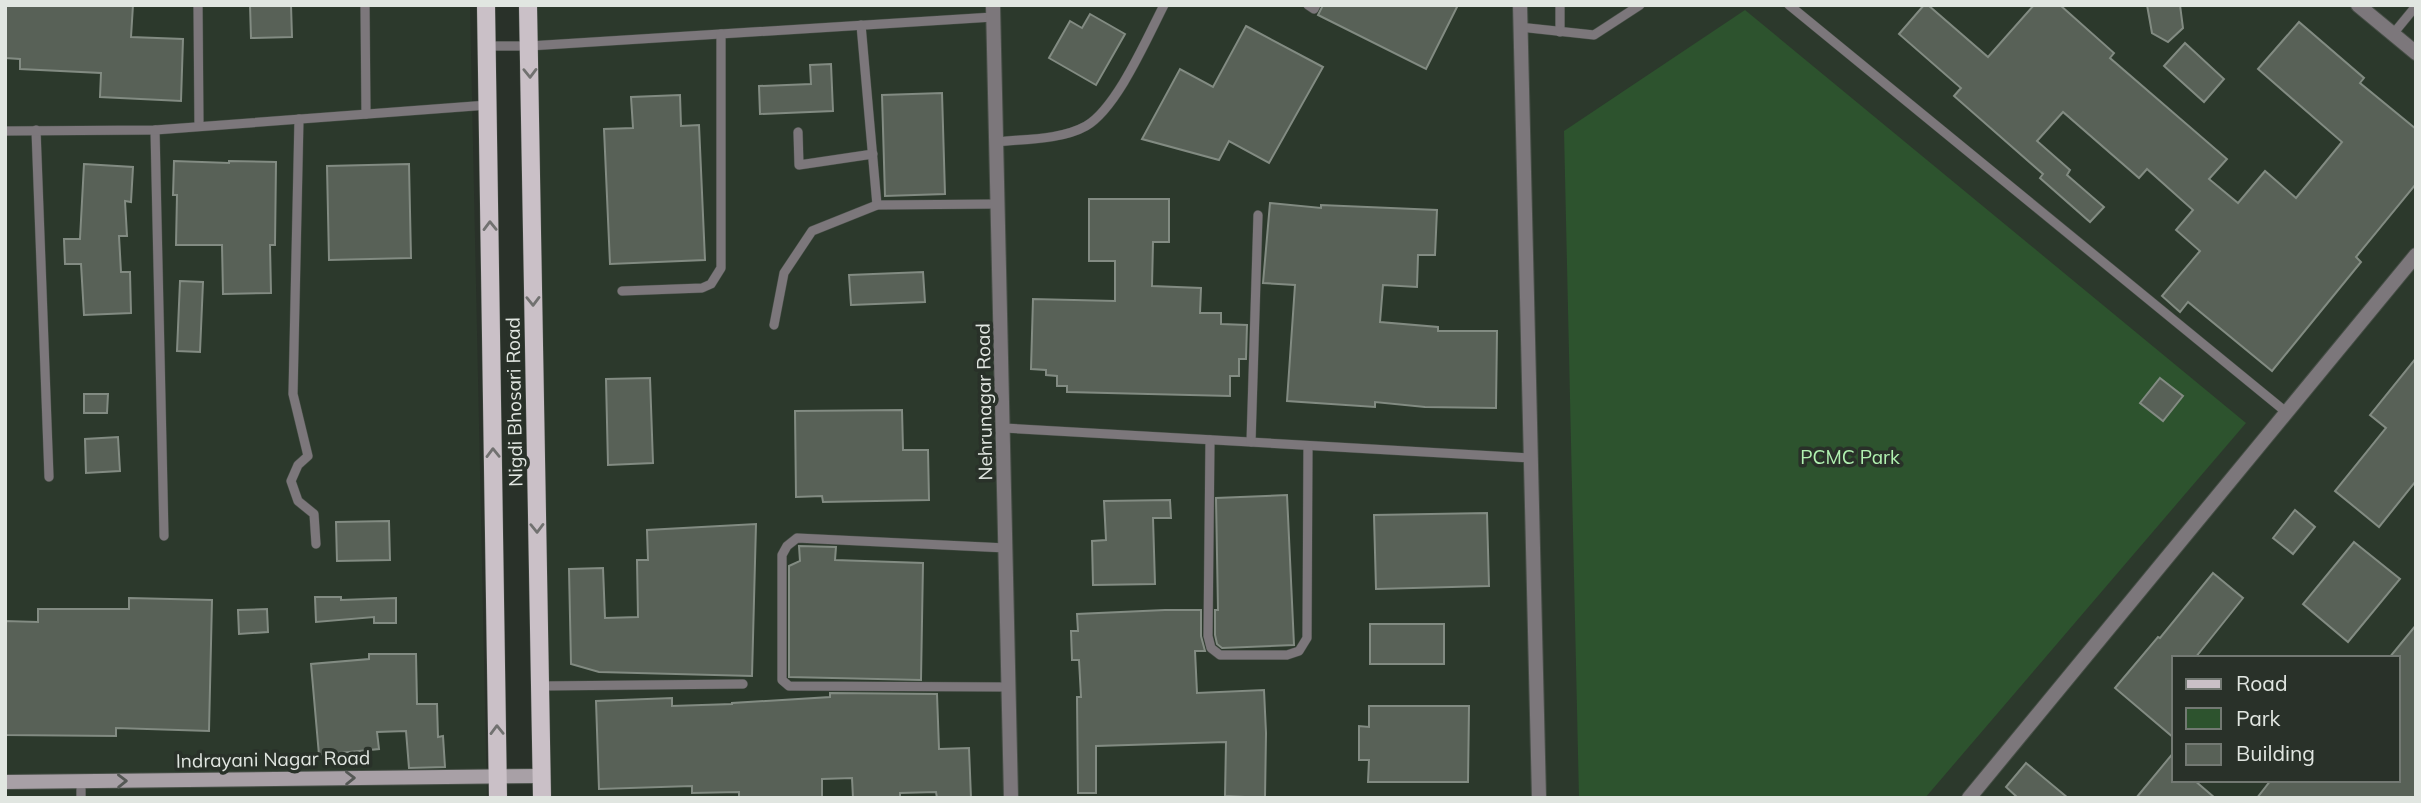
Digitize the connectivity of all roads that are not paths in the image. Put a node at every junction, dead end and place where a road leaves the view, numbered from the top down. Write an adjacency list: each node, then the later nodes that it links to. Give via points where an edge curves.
1 (198, 5): 26 (lane)
2 (365, 5): 24 (lane)
3 (486, 5): 20 (main road, Nigdi Bhosari Road)
4 (528, 5): 21 (main road, Nigdi Bhosari Road)
5 (1164, 5): 31 (lane, via 1107,108 1086,126 1061,134)
6 (1308, 5): 7 (lane, via 1314,9)
7 (1316, 5)
8 (1520, 5): 16 (street)
9 (1560, 5): 17 (lane)
10 (1640, 5): 17 (lane, via 1594,35)
11 (1789, 5): 39 (lane)
12 (2358, 5): 19 (street)
13 (2416, 6): 19 (lane)
14 (993, 11): 15 (lane); 31 (street, Nehrunagar Road)
15 (862, 25): 18 (lane); 32 (lane)
16 (1520, 27): 17 (lane); 44 (street)
17 (1560, 32)
18 (721, 34): 21 (lane); 37 (lane, via 721,268 711,284 702,288)
19 (2393, 34): 22 (street)
20 (487, 46): 21 (lane); 23 (main road, Nigdi Bhosari Road)
21 (529, 46): 50 (main road, Nigdi Bhosari Road, one-way to 50)
22 (2416, 53)
23 (488, 105): 24 (lane); 52 (main road, Nigdi Bhosari Road, one-way to 23)
24 (366, 114): 25 (lane)
25 (299, 119): 26 (lane); 47 (lane, via 293,394 309,456 290,481 298,501 314,514)
26 (200, 126): 28 (lane)
27 (36, 130): 28 (lane); 29 (lane); 45 (lane)
28 (155, 130): 46 (lane)
29 (5, 131)
30 (798, 131): 32 (lane, via 799,165)
31 (996, 142): 33 (street, Nehrunagar Road)
32 (873, 154): 34 (lane)
33 (998, 204): 34 (lane); 40 (street, Nehrunagar Road)
34 (877, 205): 38 (lane, via 811,231 784,273)
35 (1258, 215): 42 (lane)
36 (2416, 255): 39 (street)
37 (622, 291)
38 (774, 325)
39 (2286, 412): 61 (street)
40 (1004, 428): 41 (lane); 48 (street, Nehrunagar Road)
41 (1210, 440): 42 (lane); 43 (lane, via 1208,636 1211,648 1220,655 1287,655 1299,651 1307,638)
42 (1251, 442): 43 (lane)
43 (1308, 446): 44 (lane)
44 (1530, 458): 60 (street)
45 (49, 477)
46 (164, 536)
47 (316, 544)
48 (1006, 548): 51 (street, Nehrunagar Road); 51 (lane, via 797,538 782,555 782,680 789,686)
49 (743, 684): 50 (lane)
50 (540, 686): 53 (main road, Nigdi Bhosari Road)
51 (1009, 687): 59 (street, Nehrunagar Road)
52 (498, 775): 53 (main road, Indrayani Nagar Road); 54 (main road, Indrayani Nagar Road, one-way to 52); 57 (main road, Nigdi Bhosari Road)
53 (541, 776): 58 (main road, Nigdi Bhosari Road)
54 (81, 781): 55 (main road, Indrayani Nagar Road); 56 (lane)
55 (5, 782)
56 (82, 798)
57 (498, 798)
58 (541, 798)
59 (1011, 798)
60 (1539, 798)
61 (1969, 798)

